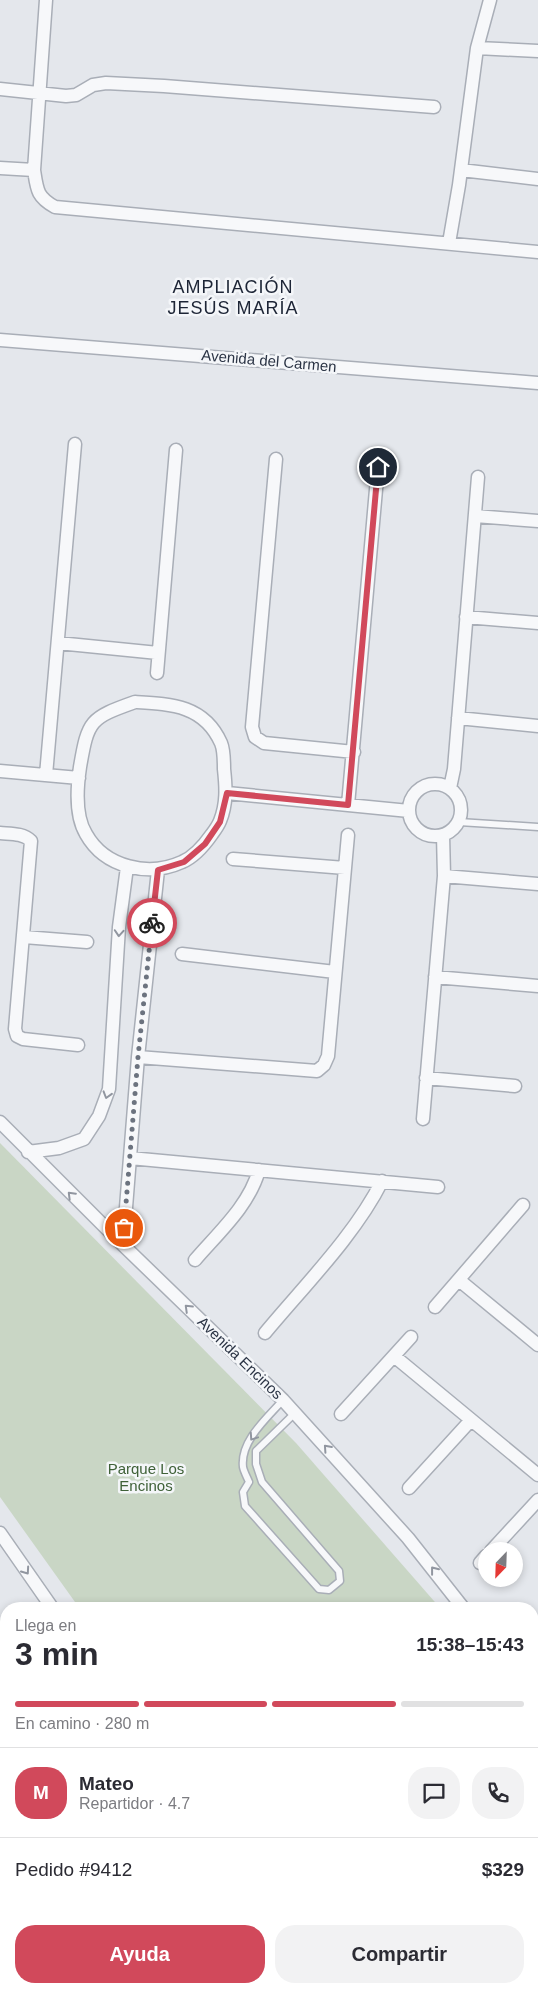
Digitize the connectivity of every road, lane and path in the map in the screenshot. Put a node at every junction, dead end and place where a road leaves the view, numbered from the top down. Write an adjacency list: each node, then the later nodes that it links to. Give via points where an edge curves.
1 (46, 0): 6 (street)
2 (490, 0): 3 (street)
3 (477, 48): 4 (street); 10 (street)
4 (538, 51)
5 (0, 89): 6 (street)
6 (39, 92): 7 (street, via 76,95 93,85 106,83); 9 (street)
7 (434, 107)
8 (0, 168): 9 (street)
9 (34, 170): 12 (street, via 37,190 43,200 55,207)
10 (461, 170): 11 (street); 12 (street)
11 (538, 179)
12 (449, 243): 13 (street)
13 (538, 252)
14 (0, 340): 15 (street, Avenida del Carmen)
15 (538, 383)
16 (75, 444): 25 (street)
17 (176, 450): 26 (street)
18 (276, 459): 30 (street, via 252,727 255,737 264,743)
19 (378, 467): 30 (street)
20 (478, 477): 21 (street)
21 (475, 516): 22 (street); 23 (street)
22 (538, 521)
23 (466, 617): 24 (street); 28 (street)
24 (538, 623)
25 (58, 642): 26 (street); 32 (street)
26 (158, 653): 27 (street)
27 (156, 673)
28 (458, 718): 29 (street); 34 (street)
29 (538, 726)
30 (354, 752): 36 (street)
31 (0, 771): 32 (street)
32 (46, 775): 33 (street)
33 (79, 778): 35 (street, via 85,735 94,721 106,712 135,702 164,704 184,707 207,720 222,744); 44 (street, via 79,814 86,834 103,855)
34 (450, 788): 37 (street, via 439,784 418,790 411,800); 38 (street, via 462,810)
35 (227, 793): 36 (street); 46 (street, via 220,822 205,844 184,862)
36 (348, 805): 37 (street)
37 (410, 811): 42 (street, via 412,822 420,831 431,836)
38 (459, 822): 39 (lane); 42 (street)
39 (538, 827)
40 (0, 833): 49 (street, via 20,834 31,841)
41 (348, 835): 45 (street)
42 (443, 835): 47 (street)
43 (233, 859): 45 (street)
44 (127, 867): 46 (street); 61 (street, one-way to 61, via 119,927 109,1089 99,1116 84,1139 59,1148)
45 (345, 868): 52 (street)
46 (158, 870): 56 (street)
47 (444, 876): 48 (street); 53 (street)
48 (538, 884)
49 (24, 937): 50 (street); 55 (street, via 17,1036)
50 (87, 942)
51 (182, 954): 52 (street)
52 (335, 972): 56 (street, via 328,1056 317,1071)
53 (435, 977): 54 (street); 57 (street)
54 (538, 986)
55 (78, 1045)
56 (138, 1057): 62 (street)
57 (426, 1078): 58 (street); 59 (street)
58 (515, 1086)
59 (423, 1119)
60 (0, 1122): 61 (street, Avenida Encinos)
61 (28, 1152): 67 (street, Avenida Encinos, one-way to 61)
62 (130, 1158): 63 (street); 67 (street)
63 (259, 1170): 64 (street); 68 (street, via 254,1188 242,1205)
64 (382, 1181): 65 (street); 71 (street, via 370,1206 352,1230)
65 (438, 1187)
66 (523, 1205): 69 (street)
67 (123, 1245): 75 (street, Avenida Encinos, one-way to 67)
68 (195, 1260)
69 (459, 1280): 70 (street); 73 (street)
70 (435, 1308)
71 (265, 1333)
72 (411, 1337): 74 (street)
73 (537, 1343)
74 (394, 1356): 77 (street); 78 (street)
75 (283, 1400): 76 (street, Avenida Encinos); 80 (lane, one-way to 80, via 247,1445 243,1469)
76 (295, 1413): 81 (lane, via 256,1451); 87 (street, Avenida Encinos, one-way to 76, via 408,1538)
77 (341, 1414)
78 (471, 1420): 79 (street); 82 (street)
79 (538, 1475)
80 (249, 1482): 81 (lane); 81 (lane, via 243,1492 244,1506 319,1589 329,1590 340,1581 339,1572)
81 (262, 1482)
82 (409, 1488)
83 (538, 1500): 85 (street)
84 (0, 1533): 86 (street, one-way to 86)
85 (499, 1542)
86 (47, 1602)
87 (458, 1602)

